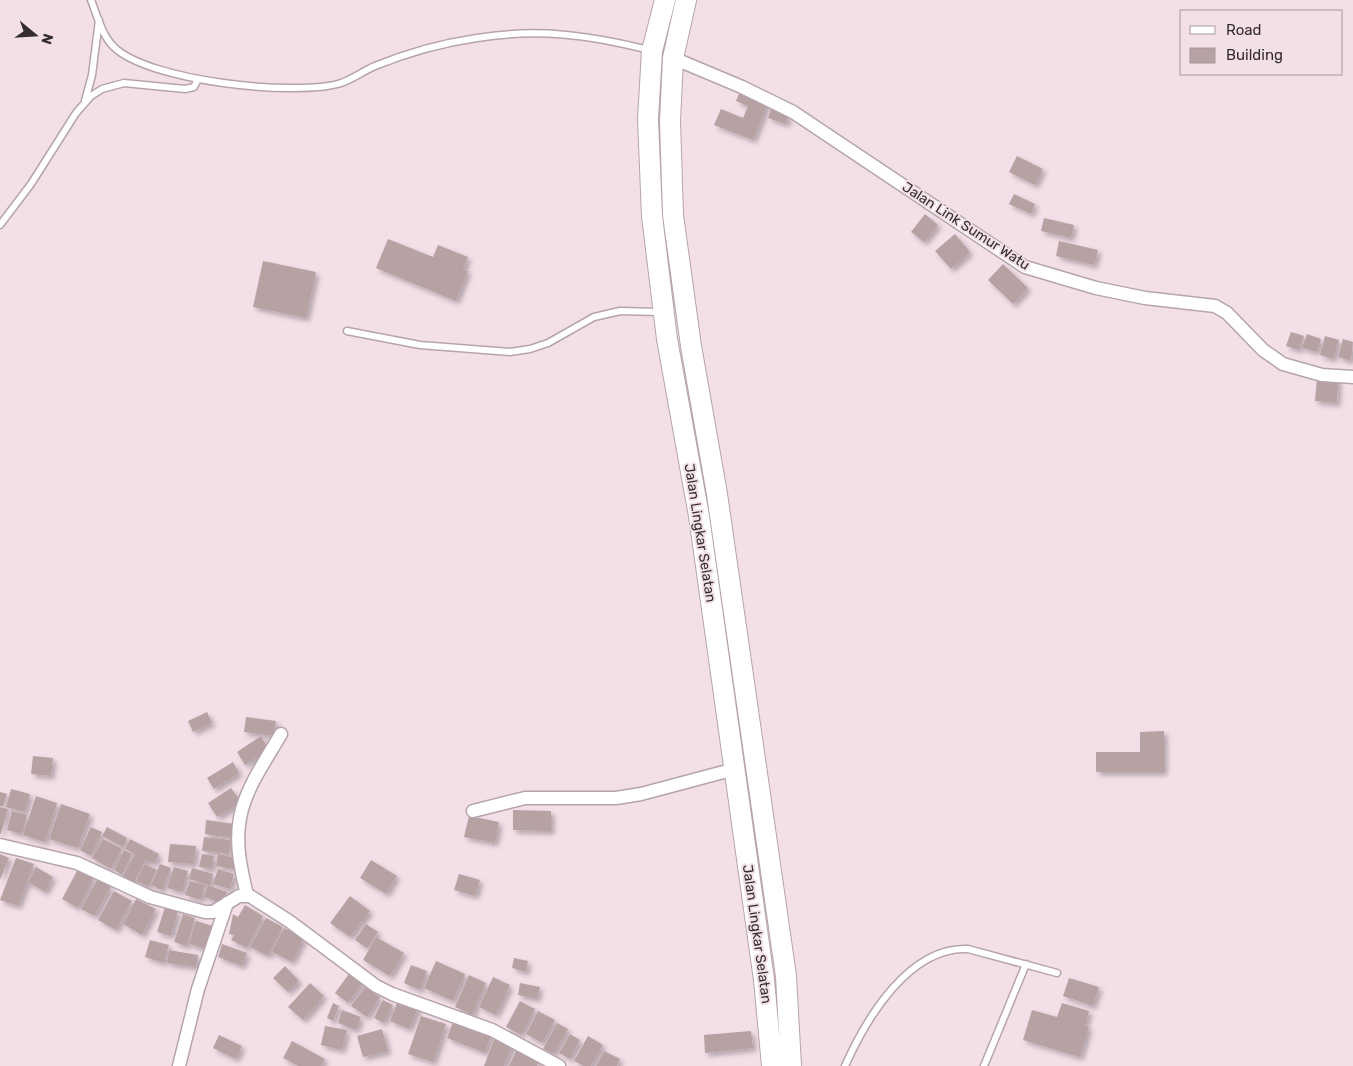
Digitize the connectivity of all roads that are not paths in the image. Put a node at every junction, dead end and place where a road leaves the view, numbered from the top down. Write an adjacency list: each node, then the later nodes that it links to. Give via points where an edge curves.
1 (91, 0): 4 (lane)
2 (665, 0): 5 (highway, Jalan Lingkar Selatan)
3 (686, 0): 6 (highway, Jalan Lingkar Selatan)
4 (99, 19): 7 (lane, via 113,47 125,56 148,66); 8 (lane, via 92,75)
5 (652, 50): 7 (lane, via 590,36 538,32 434,46 374,66 341,83 303,90); 10 (highway, Jalan Lingkar Selatan, via 648,119)
6 (673, 58): 9 (highway, Jalan Lingkar Selatan); 14 (street, Jalan Link Sumur Watu, via 793,112 1025,267 1144,298 1215,306 1283,364 1322,375)
7 (198, 79): 8 (lane, via 194,86 185,89 124,83 102,89)
8 (84, 104): 11 (lane)
9 (671, 182): 10 (highway); 26 (highway, Jalan Lingkar Selatan, via 691,346 717,494 786,976)
10 (650, 184): 12 (highway, Jalan Lingkar Selatan)
11 (0, 225)
12 (664, 312): 13 (lane, via 620,311 594,317 548,344 510,352 420,345); 16 (highway, Jalan Lingkar Selatan, via 699,516)
13 (347, 331)
14 (1353, 378)
15 (281, 734): 19 (street, via 250,790 240,819 239,853)
16 (734, 769): 17 (street, via 642,794 616,798 526,798); 25 (highway, Jalan Lingkar Selatan, via 764,980)
17 (472, 810)
18 (0, 846): 20 (street, via 77,863 129,889 191,908 213,912)
19 (247, 895): 20 (street); 24 (street, via 289,921 376,986 492,1030)
20 (227, 903): 23 (street, via 198,989)
21 (1026, 964): 22 (lane); 27 (lane, via 954,948 924,960 901,979 881,1004); 28 (lane)
22 (1057, 973)
23 (179, 1066)
24 (559, 1066)
25 (772, 1066)
26 (791, 1066)
27 (845, 1066)
28 (984, 1066)

